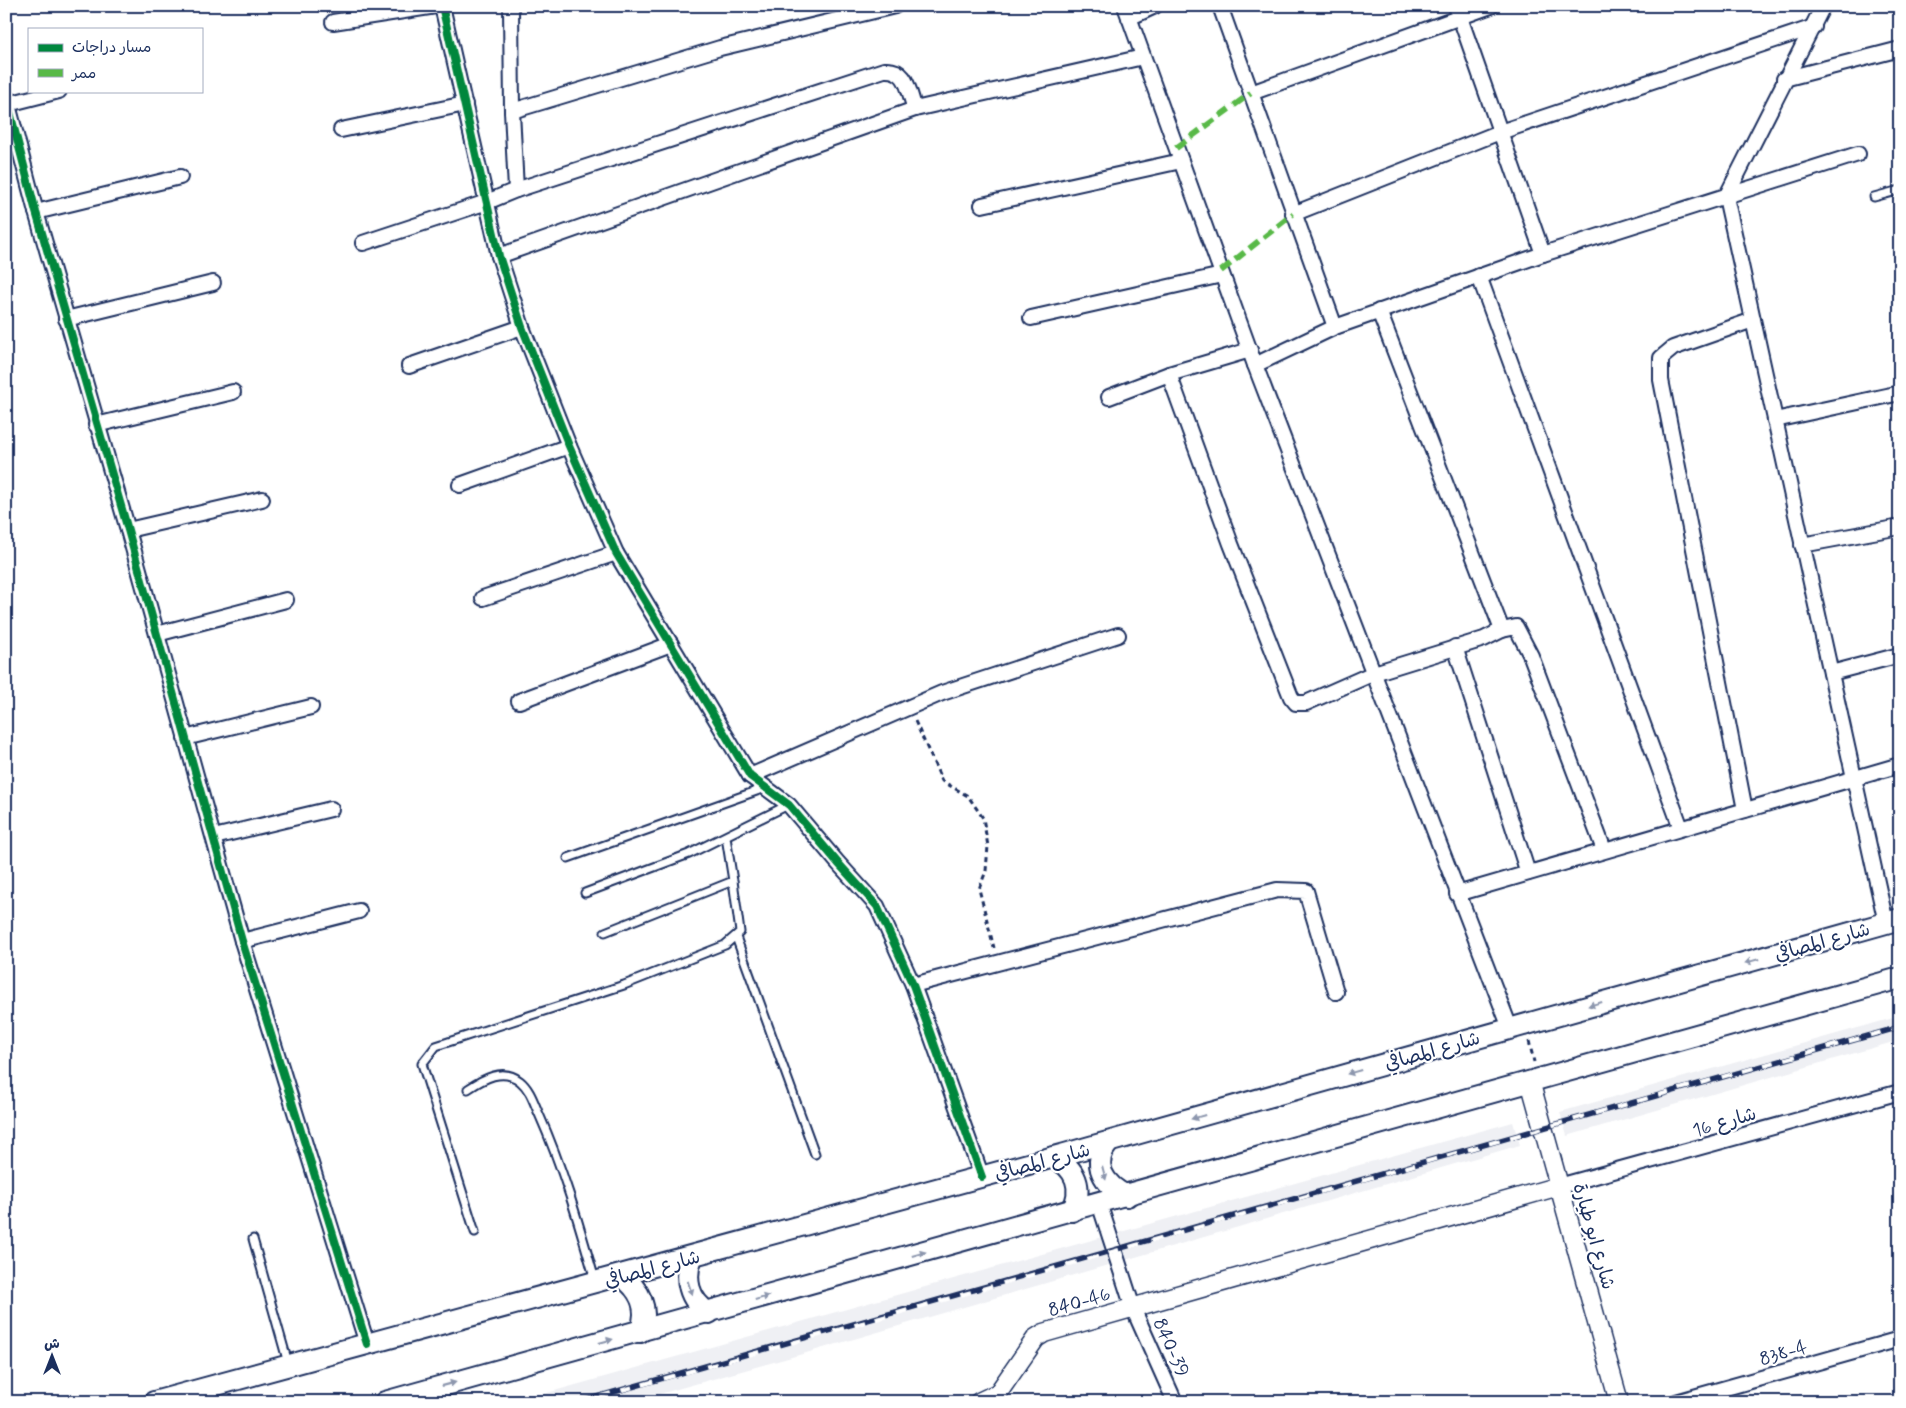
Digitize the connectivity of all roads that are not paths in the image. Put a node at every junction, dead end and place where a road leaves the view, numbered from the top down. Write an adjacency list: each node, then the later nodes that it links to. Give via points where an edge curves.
1 (436, 6): 11 (street)
2 (442, 6): 19 (street)
3 (511, 6): 21 (street)
4 (895, 6): 21 (street, via 720,48)
5 (1155, 6): 9 (street)
6 (1220, 6): 17 (street)
7 (1492, 6): 10 (street)
8 (1823, 6): 12 (street)
9 (1127, 12): 14 (street)
10 (1459, 12): 17 (street); 23 (street)
11 (332, 22)
12 (1814, 26): 15 (street); 23 (street)
13 (1900, 49): 15 (street)
14 (1142, 56): 20 (street); 25 (street)
15 (1784, 79): 29 (street)
16 (53, 92): 18 (street)
17 (1251, 93): 34 (street)
18 (7, 100): 33 (street)
19 (465, 104): 22 (street); 31 (street)
20 (915, 109): 27 (street, via 902,74 894,69 884,70); 37 (street)
21 (512, 111): 27 (street)
22 (341, 130)
23 (1500, 132): 34 (street); 36 (street)
24 (1858, 154): 29 (street)
25 (1181, 162): 32 (street); 38 (street)
26 (180, 177): 33 (street)
27 (516, 190): 31 (street)
28 (1900, 190): 30 (lane)
29 (1726, 197): 36 (street); 44 (street)
30 (1874, 197)
31 (487, 202): 35 (street); 37 (street)
32 (982, 205)
33 (36, 212): 43 (street)
34 (1293, 214): 46 (street)
35 (363, 243)
36 (1543, 254): 39 (street)
37 (500, 256): 45 (street)
38 (1222, 275): 42 (street); 47 (street)
39 (1479, 276): 41 (street); 83 (street)
40 (213, 282): 43 (street)
41 (1379, 311): 46 (street); 65 (street)
42 (1031, 318)
43 (66, 319): 55 (street)
44 (1752, 320): 54 (street); 82 (street, via 1672,348 1661,358 1661,380)
45 (522, 327): 49 (street); 56 (street)
46 (1335, 327): 48 (street)
47 (1250, 350): 48 (street); 50 (street)
48 (1255, 365): 71 (street)
49 (409, 366)
50 (1169, 374): 53 (street); 71 (street, via 1291,697 1296,703 1306,704)
51 (233, 392): 55 (street)
52 (1900, 393): 54 (street)
53 (1110, 397)
54 (1775, 420): 61 (street)
55 (96, 425): 60 (street)
56 (569, 446): 57 (street); 62 (street)
57 (460, 485)
58 (262, 499): 60 (street)
59 (1900, 527): 61 (street)
60 (128, 530): 66 (street)
61 (1802, 545): 72 (street)
62 (616, 553): 63 (street); 68 (street)
63 (483, 598)
64 (286, 600): 66 (street)
65 (1502, 630): 69 (street); 86 (street, via 1516,627 1530,656)
66 (157, 634): 75 (street)
67 (1118, 635): 77 (street, via 942,693)
68 (671, 644): 73 (street); 77 (street)
69 (1456, 647): 71 (street); 88 (street)
70 (1900, 655): 72 (street)
71 (1374, 673): 91 (street)
72 (1831, 673): 78 (street)
73 (519, 702)
74 (311, 707): 75 (street)
75 (185, 738): 84 (street)
76 (1900, 765): 78 (street)
77 (750, 776): 79 (street)
78 (1854, 778): 82 (street); 93 (street)
79 (766, 788): 80 (street); 87 (lane)
80 (789, 805): 85 (lane); 98 (street, via 877,906)
81 (331, 809): 84 (street)
82 (1745, 810): 83 (street)
83 (1681, 828): 86 (street)
84 (214, 837): 96 (street)
85 (726, 837): 89 (lane); 90 (lane)
86 (1604, 850): 88 (street)
87 (568, 858)
88 (1528, 872): 91 (street)
89 (733, 881): 94 (lane); 95 (lane, via 740,932)
90 (585, 893)
91 (1457, 894): 100 (street)
92 (359, 911): 96 (street)
93 (1893, 921): 100 (main road, شارع المصافي, one-way to 100)
94 (605, 932)
95 (736, 937): 105 (lane); 112 (lane, via 725,945 624,985 436,1046 429,1053 422,1064)
96 (242, 941): 121 (street)
97 (1900, 978): 101 (main road)
98 (913, 985): 99 (street, via 1277,890 1306,891); 107 (street)
99 (1336, 992)
100 (1517, 1026): 104 (main road, شارع المصافي, one-way to 104)
101 (1534, 1079): 108 (street, شارع ابو طيارة); 109 (main road)
102 (468, 1089): 116 (lane, via 494,1075 507,1075 520,1080 528,1090 551,1142 574,1208)
103 (1900, 1092): 108 (street, شارع 16)
104 (1110, 1142): 106 (main road, شارع المصافي); 109 (main road, one-way to 109, via 1102,1154 1103,1176 1113,1189)
105 (815, 1154)
106 (1053, 1157): 107 (main road, شارع المصافي); 111 (main road, via 1066,1163 1075,1177 1078,1200)
107 (982, 1177): 114 (main road, شارع المصافي)
108 (1559, 1186): 117 (street, 840-46); 127 (street, شارع ابو طيارة)
109 (1127, 1196): 110 (main road)
110 (1099, 1203): 111 (main road); 117 (street, 840-39)
111 (1072, 1211): 118 (main road, one-way to 111)
112 (475, 1232)
113 (253, 1239): 122 (lane)
114 (692, 1257): 115 (main road, شارع المصافي); 118 (main road, one-way to 118, via 688,1269 690,1292)
115 (621, 1276): 116 (main road, شارع المصافي); 119 (main road, via 631,1284 643,1304)
116 (595, 1283): 121 (main road, شارع المصافي)
117 (1133, 1308): 125 (street, 840-46, via 1044,1333 1036,1338 998,1393); 126 (street, 840-39)
118 (709, 1313): 119 (main road)
119 (640, 1332): 124 (main road, one-way to 119)
120 (1900, 1339): 128 (street, 838-4)
121 (367, 1344): 122 (main road, شارع المصافي)
122 (289, 1366): 123 (main road, شارع المصافي)
123 (154, 1402)
124 (385, 1402)
125 (979, 1402)
126 (1175, 1402)
127 (1619, 1402)
128 (1676, 1402)

